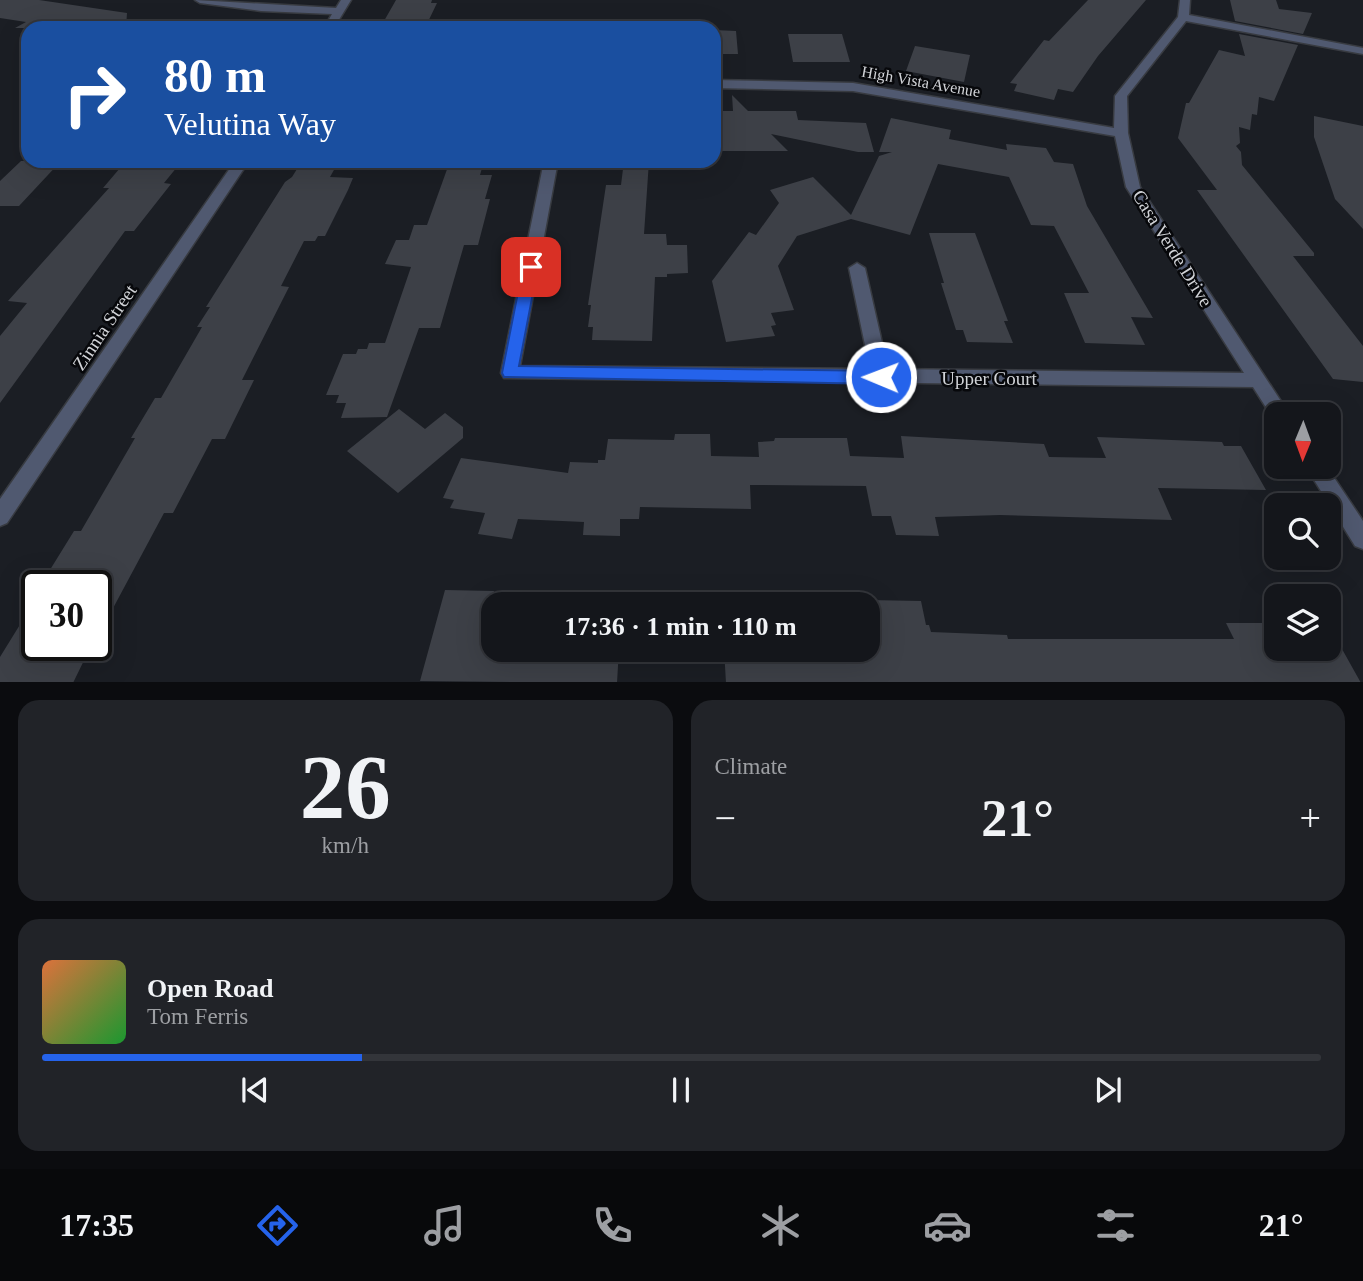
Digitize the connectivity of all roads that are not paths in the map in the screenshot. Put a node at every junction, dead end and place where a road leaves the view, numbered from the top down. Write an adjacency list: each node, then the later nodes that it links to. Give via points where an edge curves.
1 (201, 0): 4 (street)
2 (346, 0): 4 (street)
3 (1185, 0): 5 (street)
4 (339, 11): 6 (street)
5 (1183, 17): 7 (street); 9 (street, Casa Verde Drive, via 1121,96)
6 (333, 21)
7 (1363, 51)
8 (721, 84): 9 (street, High Vista Avenue, via 853,87)
9 (1121, 133): 14 (street, Casa Verde Drive, via 1133,187)
10 (237, 168): 17 (street, Zinnia Street)
11 (550, 168): 13 (street, Upper Court, via 510,373)
12 (857, 268): 13 (street)
13 (881, 377): 14 (street, Upper Court)
14 (1258, 380): 15 (street, Casa Verde Drive)
15 (1272, 402)
16 (1324, 480): 18 (street)
17 (0, 516)
18 (1363, 539)

